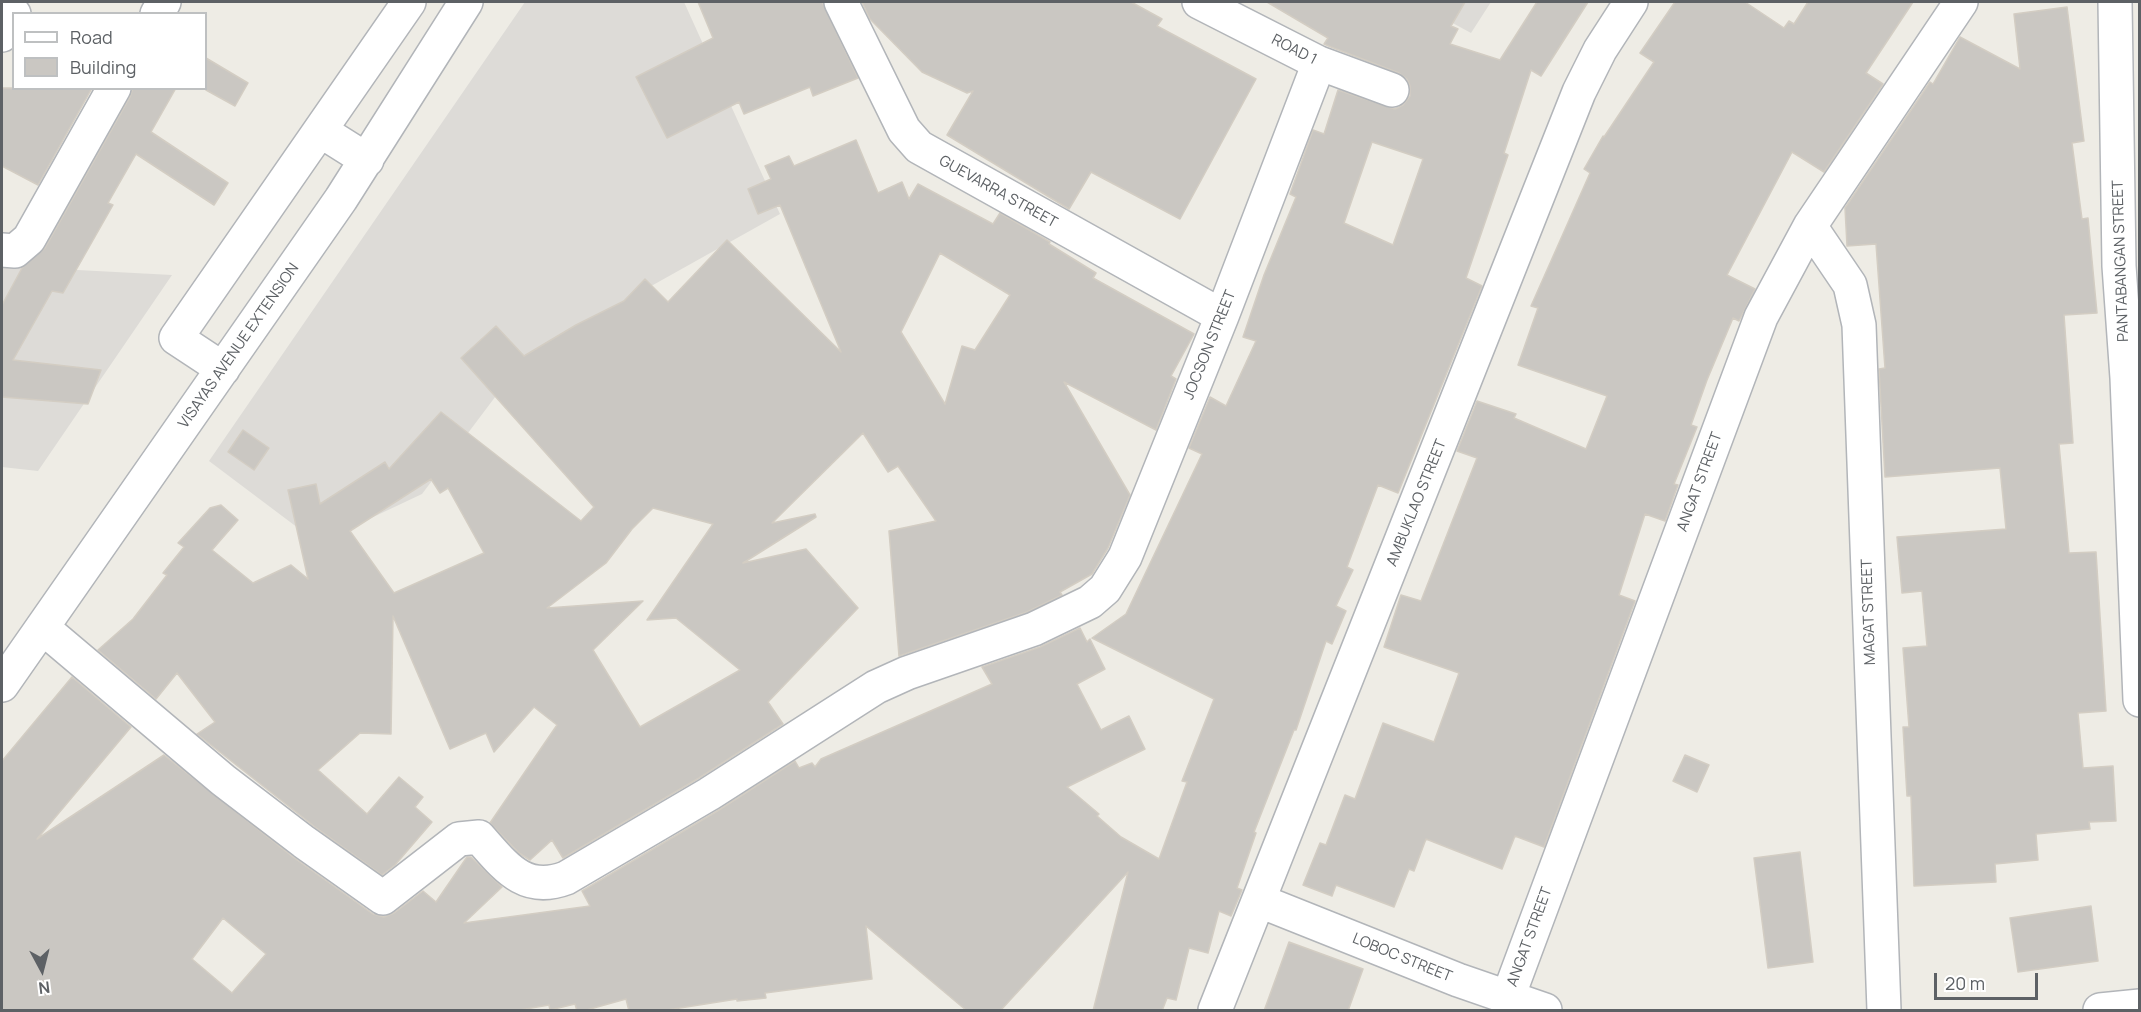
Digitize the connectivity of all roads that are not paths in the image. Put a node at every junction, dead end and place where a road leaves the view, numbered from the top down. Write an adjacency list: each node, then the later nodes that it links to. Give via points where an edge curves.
1 (409, 2): 13 (street)
2 (466, 2): 14 (street, VISAYAS AVENUE EXTENSION)
3 (841, 2): 17 (street, GUEVARRA STREET, via 904,130 919,147)
4 (1199, 2): 10 (street, ROAD 1)
5 (1631, 2): 22 (street, AMBUKLAO STREET, via 1579,92)
6 (1961, 2): 15 (street, ANGAT STREET)
7 (2115, 2): 21 (street, PANTABANGAN STREET, via 2119,266)
8 (12, 18): 9 (street)
9 (2, 35)
10 (1320, 63): 12 (street, ROAD 1); 17 (street, JOCSON STREET)
11 (113, 90): 16 (street, via 29,239 15,251)
12 (1392, 90)
13 (321, 131): 14 (street); 18 (street, via 176,338)
14 (367, 160): 18 (street, VISAYAS AVENUE EXTENSION)
15 (1810, 226): 23 (street, ANGAT STREET, via 1761,317); 27 (street, MAGAT STREET, via 1850,285 1859,325)
16 (2, 250)
17 (1222, 316): 19 (street, JOCSON STREET, via 1116,574 1105,589 1077,609 1034,629 876,687 709,794 566,878 532,883 500,861 479,837 459,839 383,898 223,780)
18 (223, 369): 19 (street, VISAYAS AVENUE EXTENSION)
19 (44, 628): 20 (street, VISAYAS AVENUE EXTENSION)
20 (2, 685)
21 (2139, 700)
22 (1260, 901): 23 (street, LOBOC STREET); 25 (street, AMBUKLAO STREET)
23 (1508, 997): 26 (street, LOBOC STREET)
24 (2139, 1006): 28 (street)
25 (1215, 1011)
26 (1545, 1011)
27 (1884, 1011)
28 (2100, 1011)

